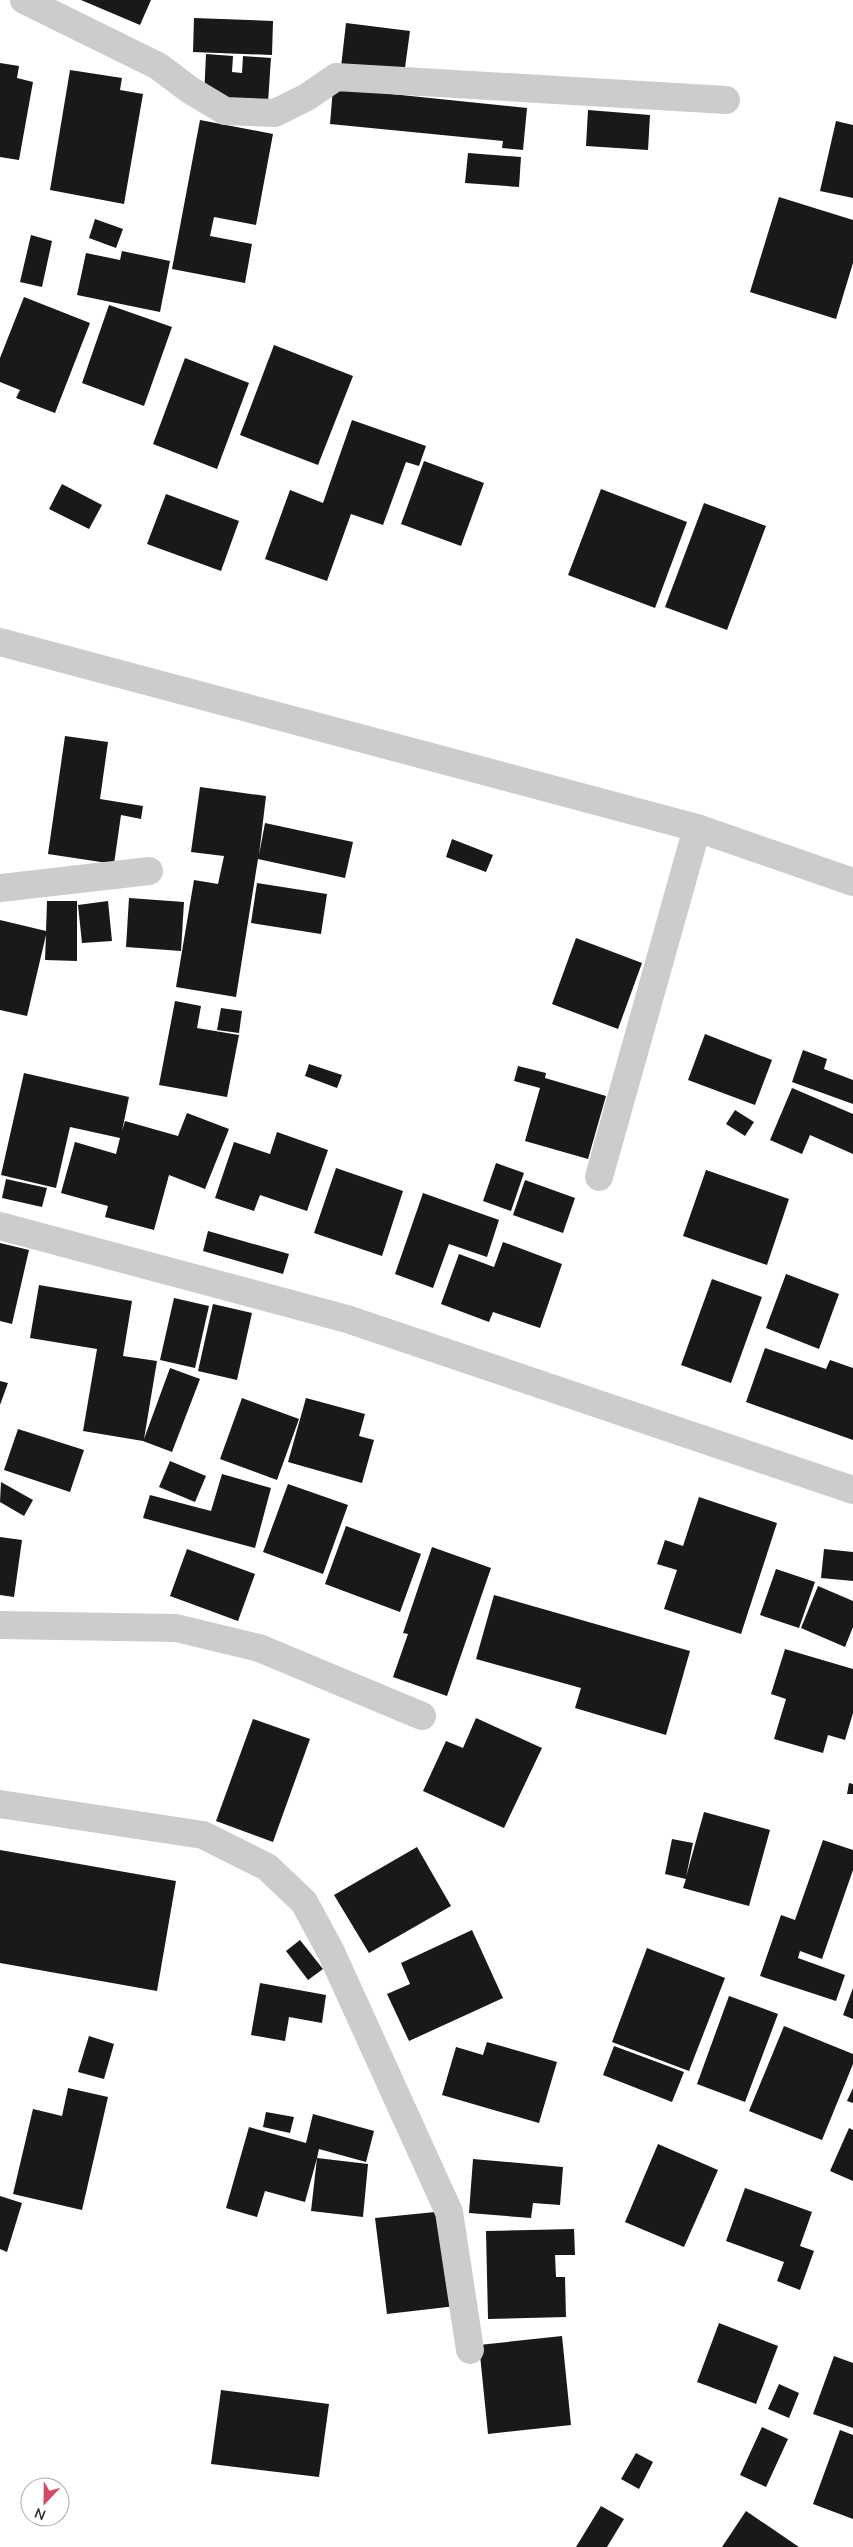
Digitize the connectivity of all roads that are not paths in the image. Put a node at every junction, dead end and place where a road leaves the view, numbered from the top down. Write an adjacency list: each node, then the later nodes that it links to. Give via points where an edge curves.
1 (24, 0): 2 (street, via 158,66 225,111 275,113 336,77)
2 (726, 100)
3 (0, 642): 4 (street)
4 (697, 828): 6 (street); 8 (street)
5 (149, 871): 7 (street)
6 (853, 882)
7 (0, 888)
8 (599, 1177)
9 (0, 1226): 10 (street, via 347,1319)
10 (853, 1490)
11 (0, 1625): 12 (street, via 176,1628 260,1648)
12 (422, 1716)
13 (0, 1804): 14 (street, via 203,1836 267,1867 304,1902 331,1952 449,2212)
14 (470, 2350)

